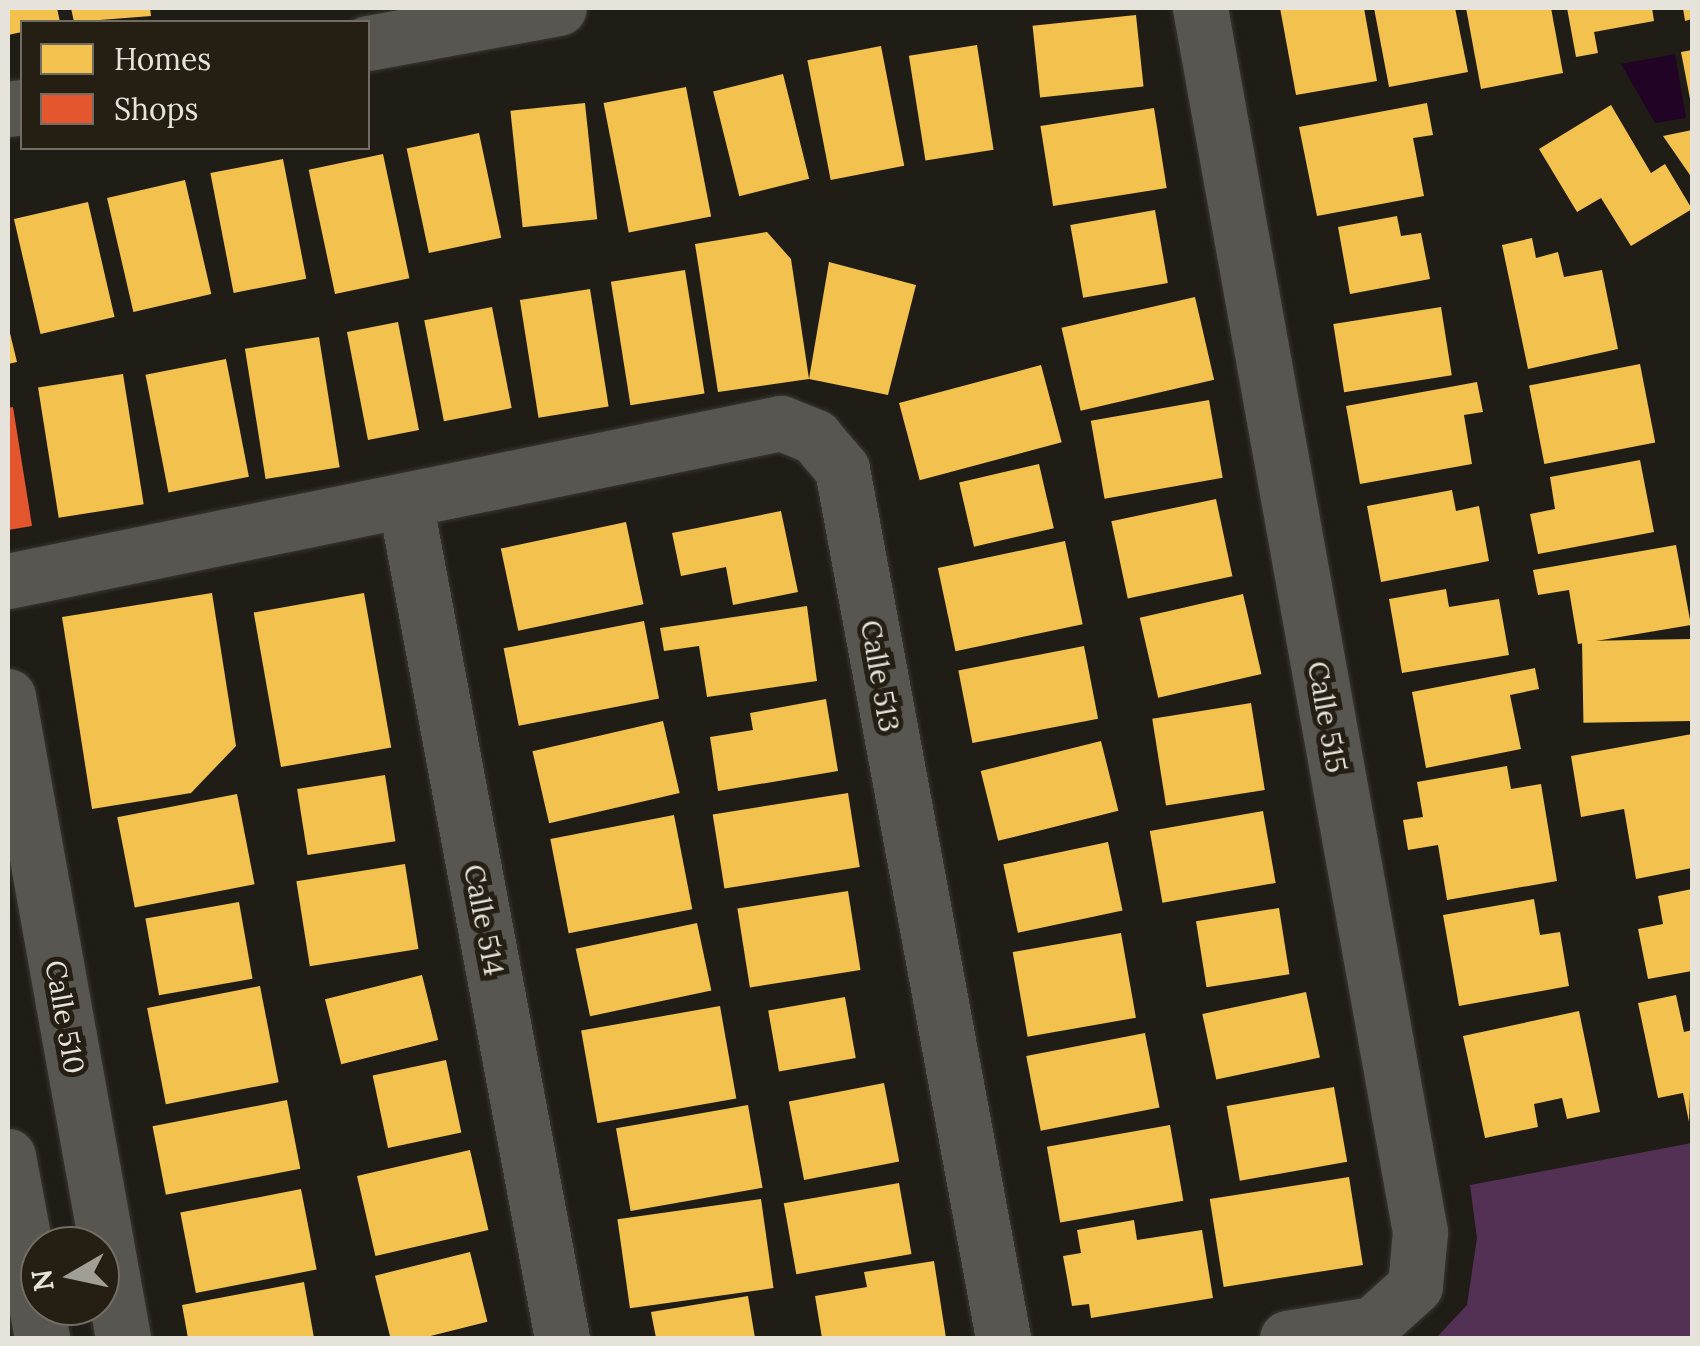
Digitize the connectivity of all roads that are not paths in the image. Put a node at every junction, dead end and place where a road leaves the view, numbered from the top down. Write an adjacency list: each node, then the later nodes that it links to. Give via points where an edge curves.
1 (558, 8): 3 (street)
2 (1200, 8): 12 (street, Calle 515, via 1420,1232 1415,1286 1373,1324)
3 (370, 43)
4 (406, 501): 5 (street); 10 (street, Calle 514); 11 (street, Calle 513, via 782,422 815,437 842,469)
5 (8, 581)
6 (8, 696): 9 (street, Calle 510)
7 (8, 1156): 8 (street)
8 (42, 1338)
9 (123, 1338)
10 (562, 1338)
11 (1003, 1338)
12 (1287, 1338)

